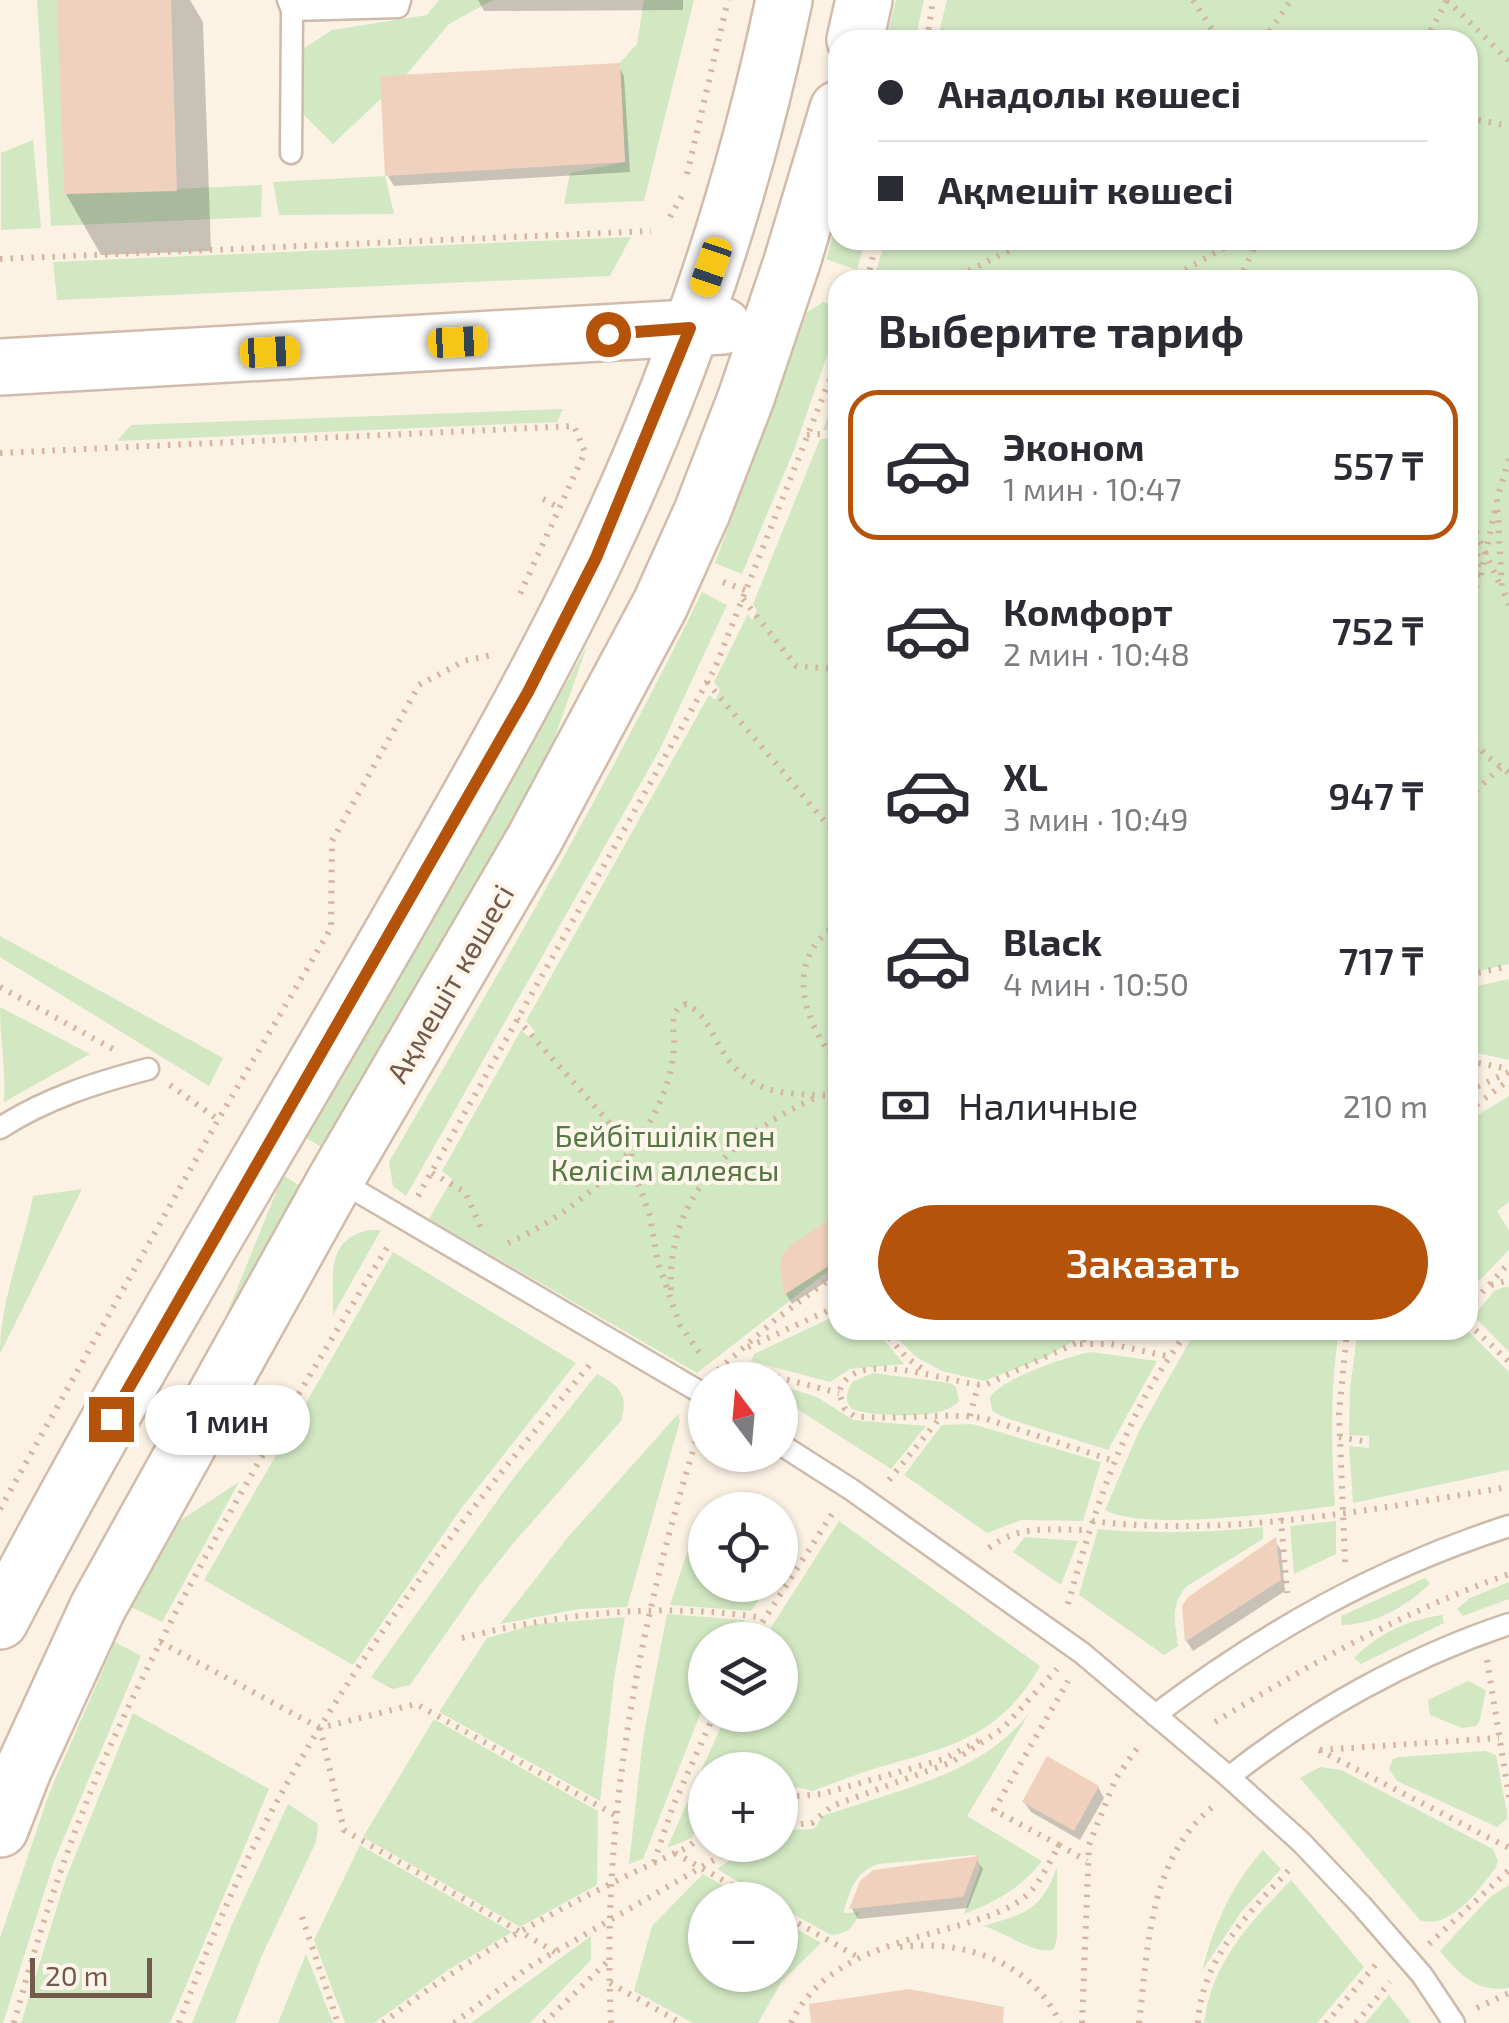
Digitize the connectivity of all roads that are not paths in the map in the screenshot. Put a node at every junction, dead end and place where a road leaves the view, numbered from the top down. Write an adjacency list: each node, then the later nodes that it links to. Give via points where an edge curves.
1 (400, 0): 4 (lane, via 398,8)
2 (784, 0): 9 (street)
3 (864, 0): 5 (street)
4 (290, 5): 7 (lane)
5 (857, 30)
6 (828, 141): 8 (street, Ақмешіт көшесі)
7 (291, 153)
8 (771, 324): 9 (street); 13 (street, Ақмешіт көшесі, via 702,512 643,638 525,857)
9 (690, 328): 10 (street); 17 (street, via 602,544 528,692)
10 (0, 367)
11 (148, 1069): 12 (lane, via 36,1105)
12 (0, 1128)
13 (336, 1179): 14 (lane); 21 (street, Ақмешіт көшесі, via 98,1607)
14 (688, 1385)
15 (798, 1456): 19 (lane, via 1082,1654)
16 (1509, 1526): 19 (lane, via 1362,1583)
17 (0, 1621)
18 (1509, 1624): 20 (lane, via 1357,1693)
19 (1155, 1714): 20 (lane)
20 (1229, 1777): 22 (lane, via 1361,1905)
21 (0, 1829)
22 (1454, 2023)

